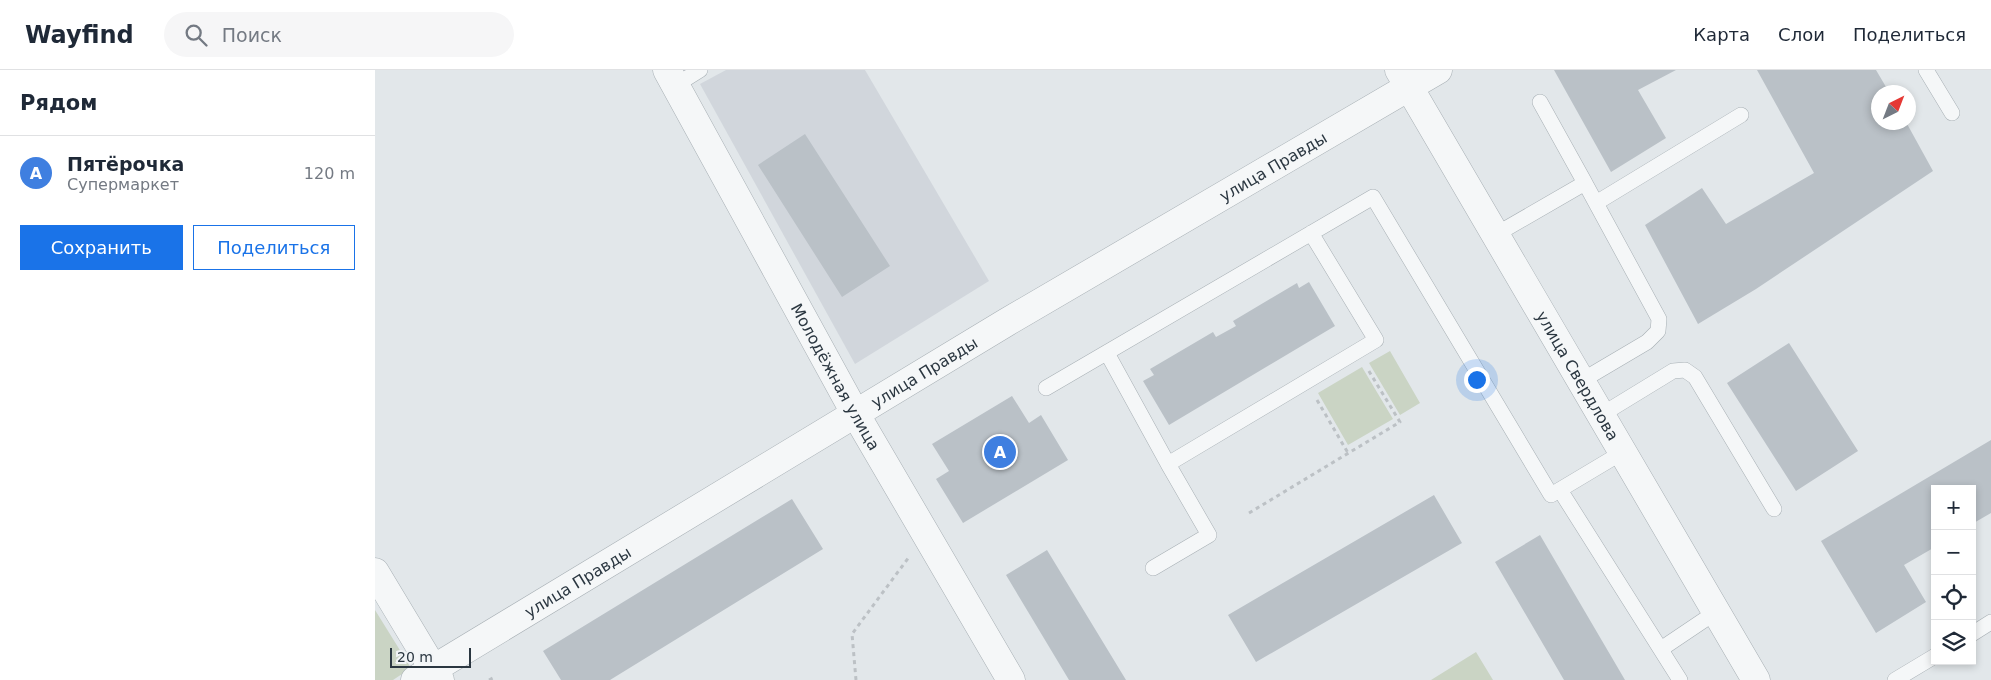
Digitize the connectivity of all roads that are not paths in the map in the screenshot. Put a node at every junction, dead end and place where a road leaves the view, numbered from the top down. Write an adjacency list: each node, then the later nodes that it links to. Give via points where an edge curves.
1 (700, 70): 4 (lane)
2 (1438, 70): 5 (street, улица Правды)
3 (1926, 70): 7 (lane)
4 (671, 78): 16 (street, Молодёжная улица)
5 (1404, 79): 12 (street, улица Свердлова); 16 (street, улица Правды)
6 (1540, 102): 9 (lane)
7 (1952, 113)
8 (1741, 116): 10 (lane)
9 (1585, 183): 10 (lane); 12 (lane)
10 (1596, 203): 14 (lane, via 1659,319 1659,331 1647,342)
11 (1311, 233): 13 (lane); 19 (lane, via 1376,340); 20 (lane, via 1373,197 1551,495)
12 (1495, 235): 14 (street, улица Свердлова)
13 (1107, 353): 15 (lane); 19 (lane)
14 (1581, 382): 17 (street, улица Свердлова)
15 (1046, 388)
16 (855, 413): 29 (street, улица Правды); 30 (street, Молодёжная улица)
17 (1601, 415): 18 (street, улица Свердлова); 21 (lane, via 1673,371 1685,370 1695,377)
18 (1623, 452): 20 (lane); 24 (street, улица Свердлова)
19 (1168, 464): 22 (lane, via 1209,535)
20 (1560, 490): 27 (lane)
21 (1773, 509)
22 (1153, 568)
23 (375, 572): 29 (street)
24 (1716, 612): 27 (lane); 32 (street, улица Свердлова)
25 (1991, 622): 26 (lane)
26 (1976, 631)
27 (1661, 649): 31 (lane)
28 (1931, 658): 33 (lane)
29 (429, 676)
30 (1011, 680)
31 (1680, 680)
32 (1756, 680)
33 (1895, 680)

